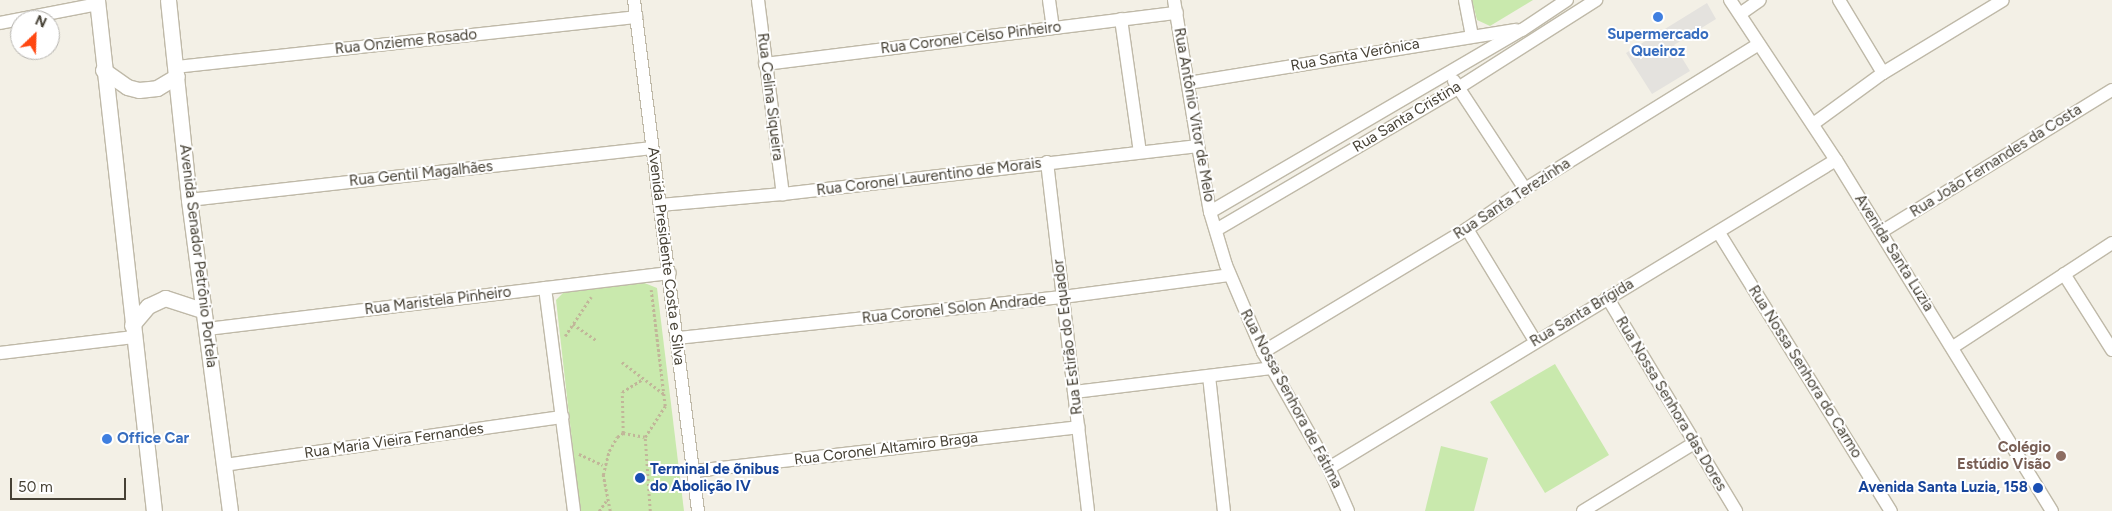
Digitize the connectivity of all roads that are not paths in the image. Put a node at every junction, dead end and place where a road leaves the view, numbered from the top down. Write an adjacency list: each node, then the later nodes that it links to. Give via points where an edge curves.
1 (168, 0): 25 (street, Avenida Senador Petrônio Portela)
2 (634, 0): 16 (street, Avenida Presidente Costa e Silva)
3 (758, 0): 23 (street, Rua Celina Siqueira)
4 (1049, 0): 19 (street)
5 (1174, 0): 14 (street, Rua Antônio Vitor de Melo)
6 (1465, 0): 21 (street)
7 (1567, 0): 20 (street, Rua Santa Cristina)
8 (1596, 0): 29 (street, Rua Santa Cristina)
9 (1730, 0): 15 (street, Avenida Santa Luzia)
10 (1760, 0): 15 (street)
11 (1839, 0): 27 (street)
12 (2003, 0): 27 (street)
13 (98, 2): 18 (street); 24 (street)
14 (1177, 13): 17 (street, Rua Coronel Celso Pinheiro); 28 (street, Rua Antônio Vitor de Melo)
15 (1740, 14): 22 (street, Avenida Santa Luzia)
16 (636, 17): 25 (street, Rua Onzieme Rosado); 33 (street, Avenida Presidente Costa e Silva)
17 (1121, 18): 19 (street, Rua Coronel Celso Pinheiro); 34 (street)
18 (0, 23)
19 (1053, 28): 23 (street, Rua Coronel Celso Pinheiro)
20 (1522, 30): 21 (street, Rua Santa Verônica); 26 (street, Rua Santa Cristina)
21 (1472, 36): 28 (street, Rua Santa Verônica)
22 (1759, 44): 31 (street, Avenida Santa Luzia); 37 (street, Rua Santa Terezinha)
23 (765, 64): 38 (street, Rua Celina Siqueira)
24 (103, 70): 25 (street, via 127,87 139,90 157,88); 55 (street)
25 (176, 71): 39 (street, Avenida Senador Petrônio Portela)
26 (1448, 73): 29 (street); 41 (street, Rua Santa Cristina)
27 (1883, 73): 31 (street)
28 (1188, 83): 32 (street, Rua Antônio Vitor de Melo)
29 (1458, 88): 37 (street); 42 (street, Rua Santa Cristina)
30 (2112, 90): 45 (street, Rua João Fernandes da Costa)
31 (1813, 124): 35 (street, Avenida Santa Luzia)
32 (1198, 146): 34 (street, Rua Coronel Laurentino de Morais); 41 (street, Rua Antônio Vitor de Melo)
33 (652, 148): 39 (street, Rua Gentil Magalhães); 40 (street, Avenida Presidente Costa e Silva)
34 (1140, 152): 36 (street, Rua Coronel Laurentino de Morais)
35 (1836, 160): 44 (street, Rua Santa Brígida); 45 (street, Avenida Santa Luzia)
36 (1047, 162): 38 (street, Rua Coronel Laurentino de Morais); 51 (street, Rua Estirão do Equador)
37 (1524, 188): 43 (street, Rua Santa Terezinha)
38 (783, 194): 40 (street, Rua Coronel Laurentino de Morais)
39 (189, 200): 53 (street, Avenida Senador Petrônio Portela)
40 (660, 205): 47 (street, Avenida Presidente Costa e Silva)
41 (1210, 212): 42 (street, Rua Antônio Vitor de Melo)
42 (1216, 230): 49 (street, Rua Nossa Senhora de Fátima)
43 (1467, 230): 57 (street); 60 (street, Rua Santa Terezinha)
44 (1718, 232): 52 (street, Rua Santa Brígida); 80 (street, Rua Nossa Senhora do Carmo)
45 (1881, 232): 58 (street, Avenida Santa Luzia)
46 (2112, 243): 48 (street)
47 (670, 273): 50 (street, Rua Maristela Pinheiro); 56 (street, Avenida Presidente Costa e Silva)
48 (2064, 274): 58 (street); 59 (street)
49 (1229, 275): 51 (street, Rua Coronel Solon Andrade); 60 (street, Rua Nossa Senhora de Fátima)
50 (545, 288): 54 (street, Rua Maristela Pinheiro); 65 (street)
51 (1063, 297): 56 (street, Rua Coronel Solon Andrade); 64 (street, Rua Estirão do Equador)
52 (1606, 297): 57 (street, Rua Santa Brígida); 67 (street, Rua Nossa Senhora das Dores)
53 (203, 310): 54 (street, Avenida Senador Petrônio Portela); 55 (street, via 165,298 148,306)
54 (207, 329): 68 (street, Avenida Senador Petrônio Portela)
55 (133, 331): 61 (street); 71 (street)
56 (678, 338): 70 (street, Avenida Presidente Costa e Silva)
57 (1534, 341): 69 (street, Rua Santa Brígida)
58 (1952, 347): 81 (street, Avenida Santa Luzia)
59 (2112, 350)
60 (1263, 352): 62 (street, Rua Nossa Senhora de Fátima)
61 (0, 353)
62 (1272, 368): 63 (street); 69 (street, Rua Nossa Senhora de Fátima)
63 (1209, 376): 64 (street); 76 (street)
64 (1074, 392): 66 (street, Rua Estirão do Equador)
65 (563, 417): 68 (street, Rua Maria Vieira Fernandes); 73 (street)
66 (1078, 427): 70 (street, Rua Coronel Altamiro Braga); 75 (street, Rua Estirão do Equador)
67 (1696, 442): 78 (street); 79 (street, Rua Nossa Senhora das Dores)
68 (224, 465): 72 (street, Avenida Senador Petrônio Portela)
69 (1329, 468): 77 (street, Rua Nossa Senhora de Fátima)
70 (694, 471): 74 (street, Avenida Presidente Costa e Silva)
71 (154, 511)
72 (230, 511)
73 (574, 511)
74 (698, 511)
75 (1088, 511)
76 (1224, 511)
77 (1348, 511)
78 (1583, 511)
79 (1736, 511)
80 (1891, 511)
81 (2052, 511)

